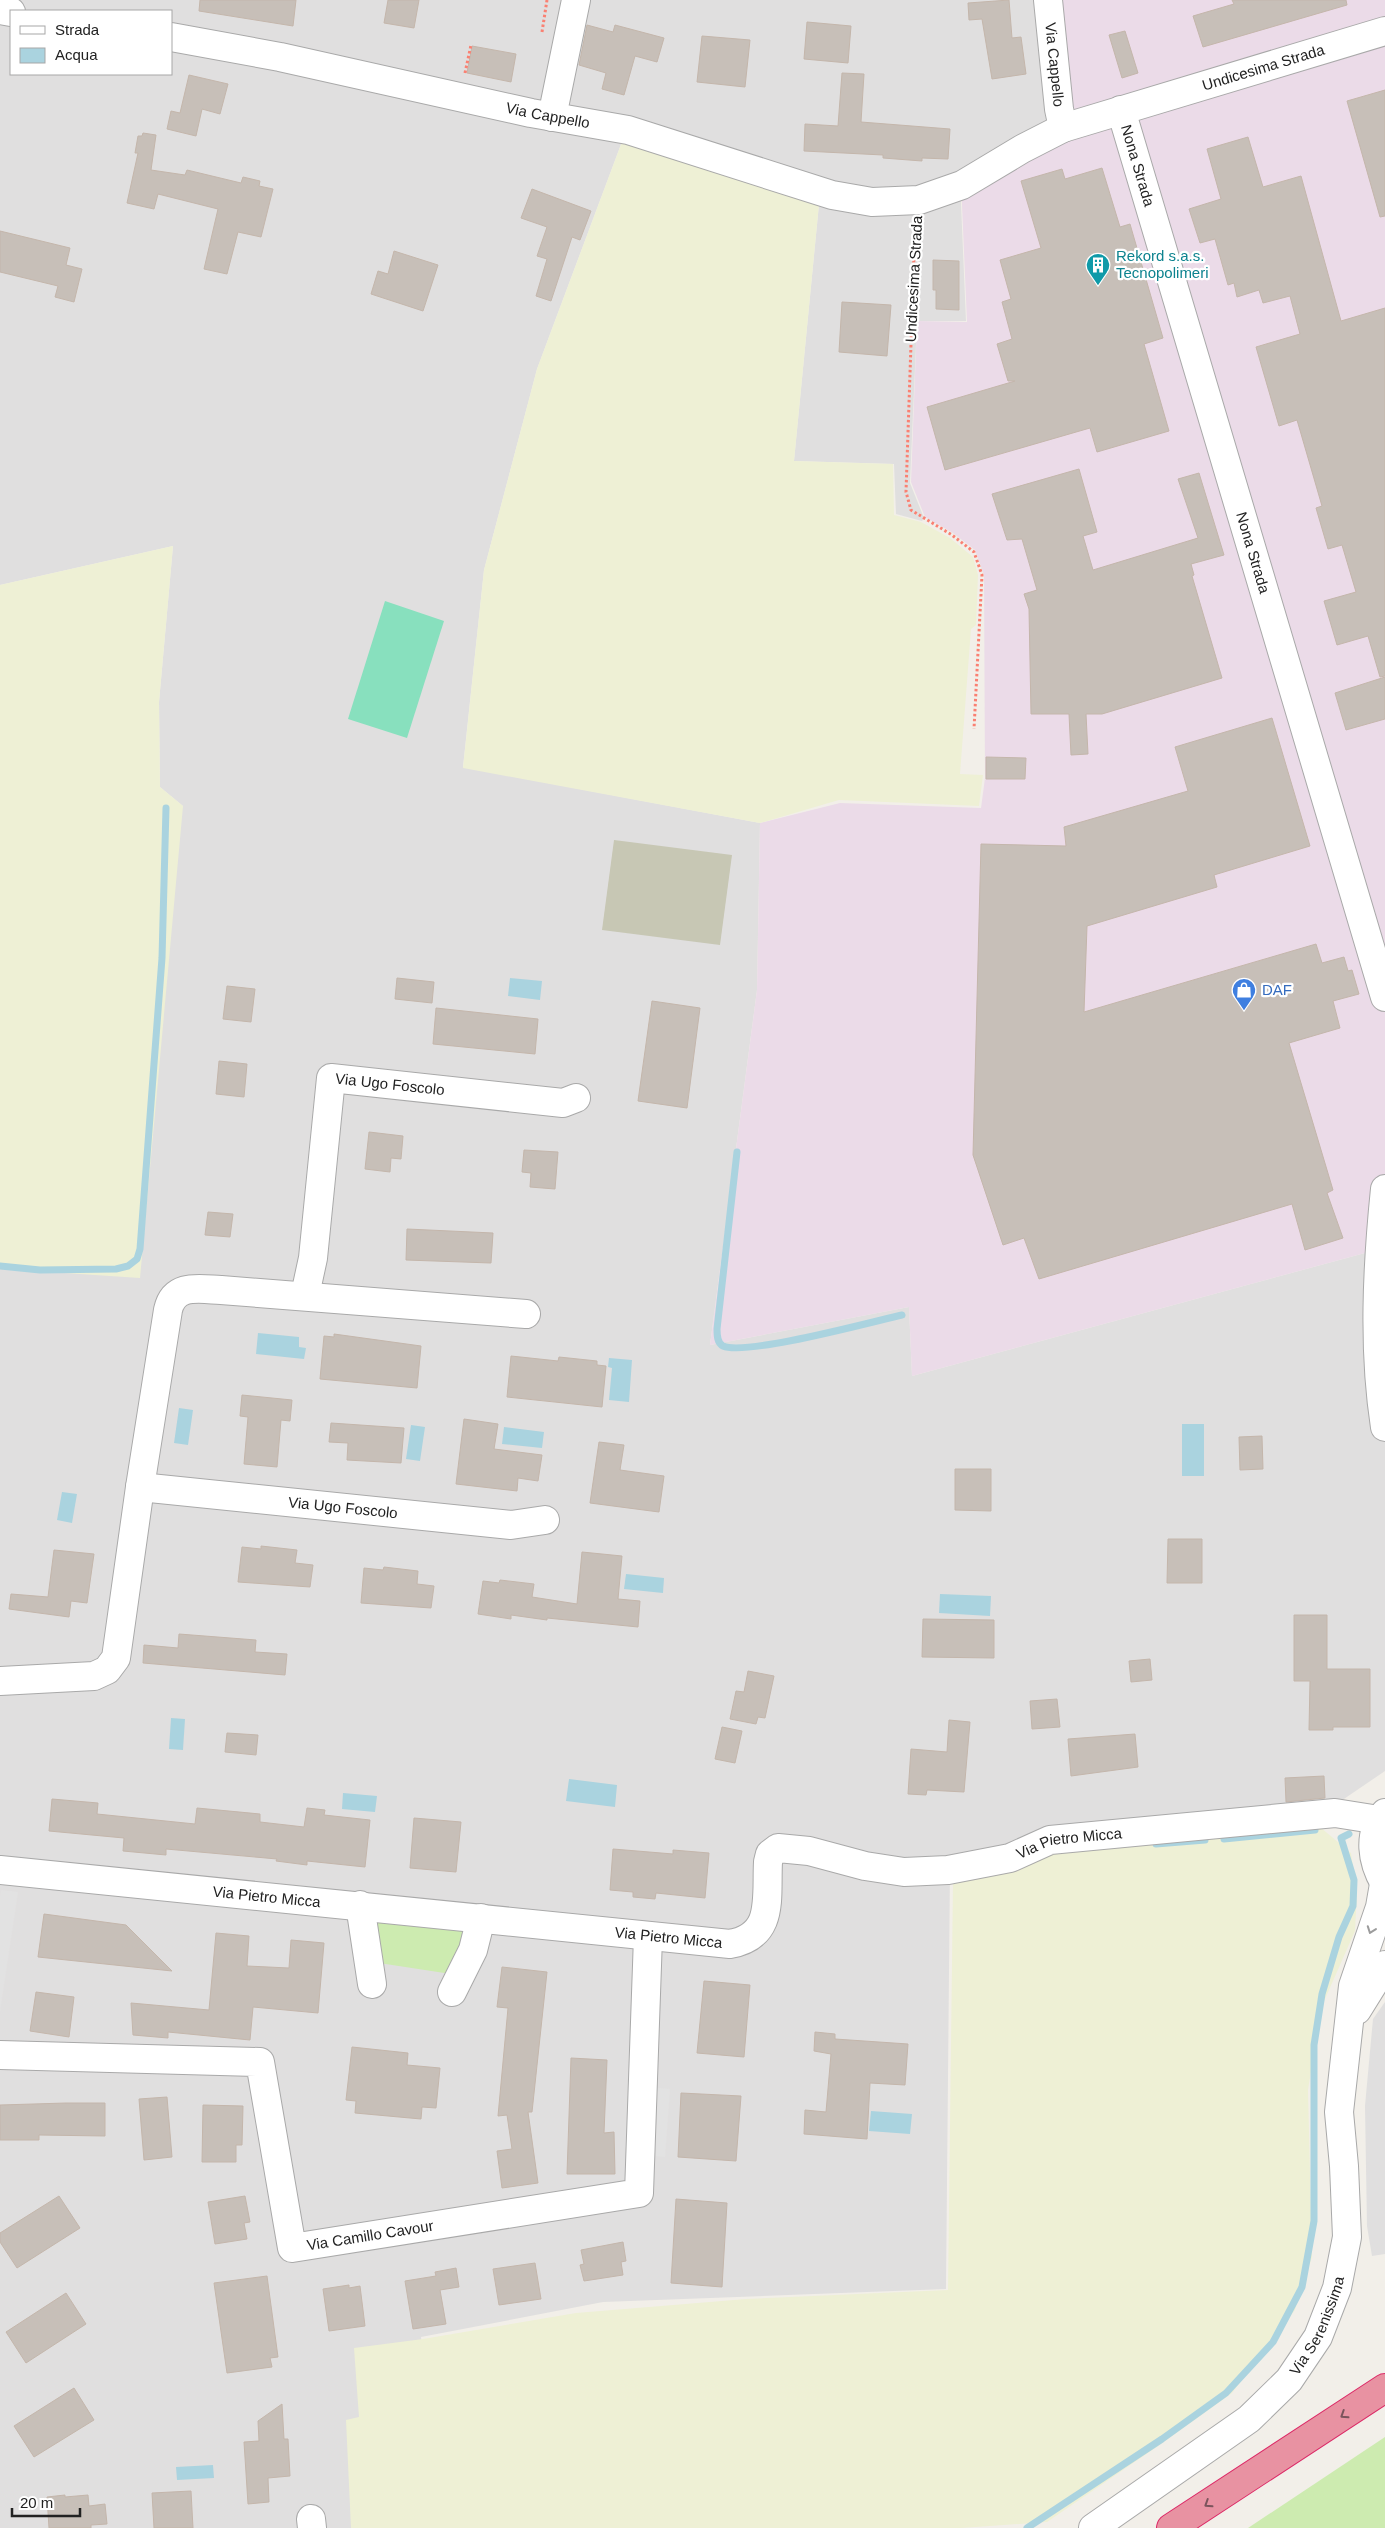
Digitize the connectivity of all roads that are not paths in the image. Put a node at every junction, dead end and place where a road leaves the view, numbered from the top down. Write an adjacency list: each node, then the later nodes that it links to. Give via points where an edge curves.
1 (576, 0): 6 (street)
2 (1048, 0): 7 (street, Via Cappello)
3 (1385, 31): 5 (street, Undicesima Strada)
4 (172, 37): 6 (street, Via Cappello, via 280,57)
5 (1121, 110): 7 (street, Undicesima Strada); 9 (street, Nona Strada)
6 (552, 117): 8 (street, Via Cappello, via 628,130 832,195 872,202)
7 (1062, 128): 8 (street, Undicesima Strada, via 962,185)
8 (919, 200)
9 (1385, 997)
10 (576, 1098): 12 (street, Via Ugo Foscolo, via 563,1103 331,1078 313,1258)
11 (1385, 1189): 14 (street, via 1379,1250 1378,1385)
12 (305, 1295): 13 (street); 15 (street, via 193,1288 175,1294 168,1310)
13 (526, 1314)
14 (1385, 1427)
15 (140, 1487): 16 (street, Via Ugo Foscolo, via 511,1525); 17 (street, via 116,1658 107,1670 94,1676)
16 (545, 1520)
17 (0, 1682)
18 (1382, 1817): 20 (street, Via Serenissima, via 1373,1842 1375,1864); 23 (street, Via Pietro Micca, via 1335,1813 1050,1840 1010,1858 948,1870 904,1872 865,1866 809,1851 778,1848 770,1854 764,1917 753,1936 730,1944)
19 (0, 1870): 21 (street, Via Pietro Micca)
20 (1385, 1884): 27 (street, Via Serenissima, one-way to 27, via 1353,1986)
21 (360, 1905): 22 (street, Via Pietro Micca); 25 (street)
22 (481, 1918): 23 (street, Via Pietro Micca); 26 (street, via 473,1950)
23 (648, 1937): 28 (street, Via Camillo Cavour, via 639,2193 292,2248 260,2062)
24 (1385, 1965): 27 (street, Via Serenissima)
25 (372, 1984)
26 (452, 1992)
27 (1349, 2025): 30 (street, Via Serenissima, via 1338,2112 1347,2237 1337,2288 1318,2337 1289,2380 1249,2419)
28 (0, 2055)
29 (1385, 2388): 31 (highway, one-way to 31)
30 (1093, 2528)
31 (1171, 2528)

